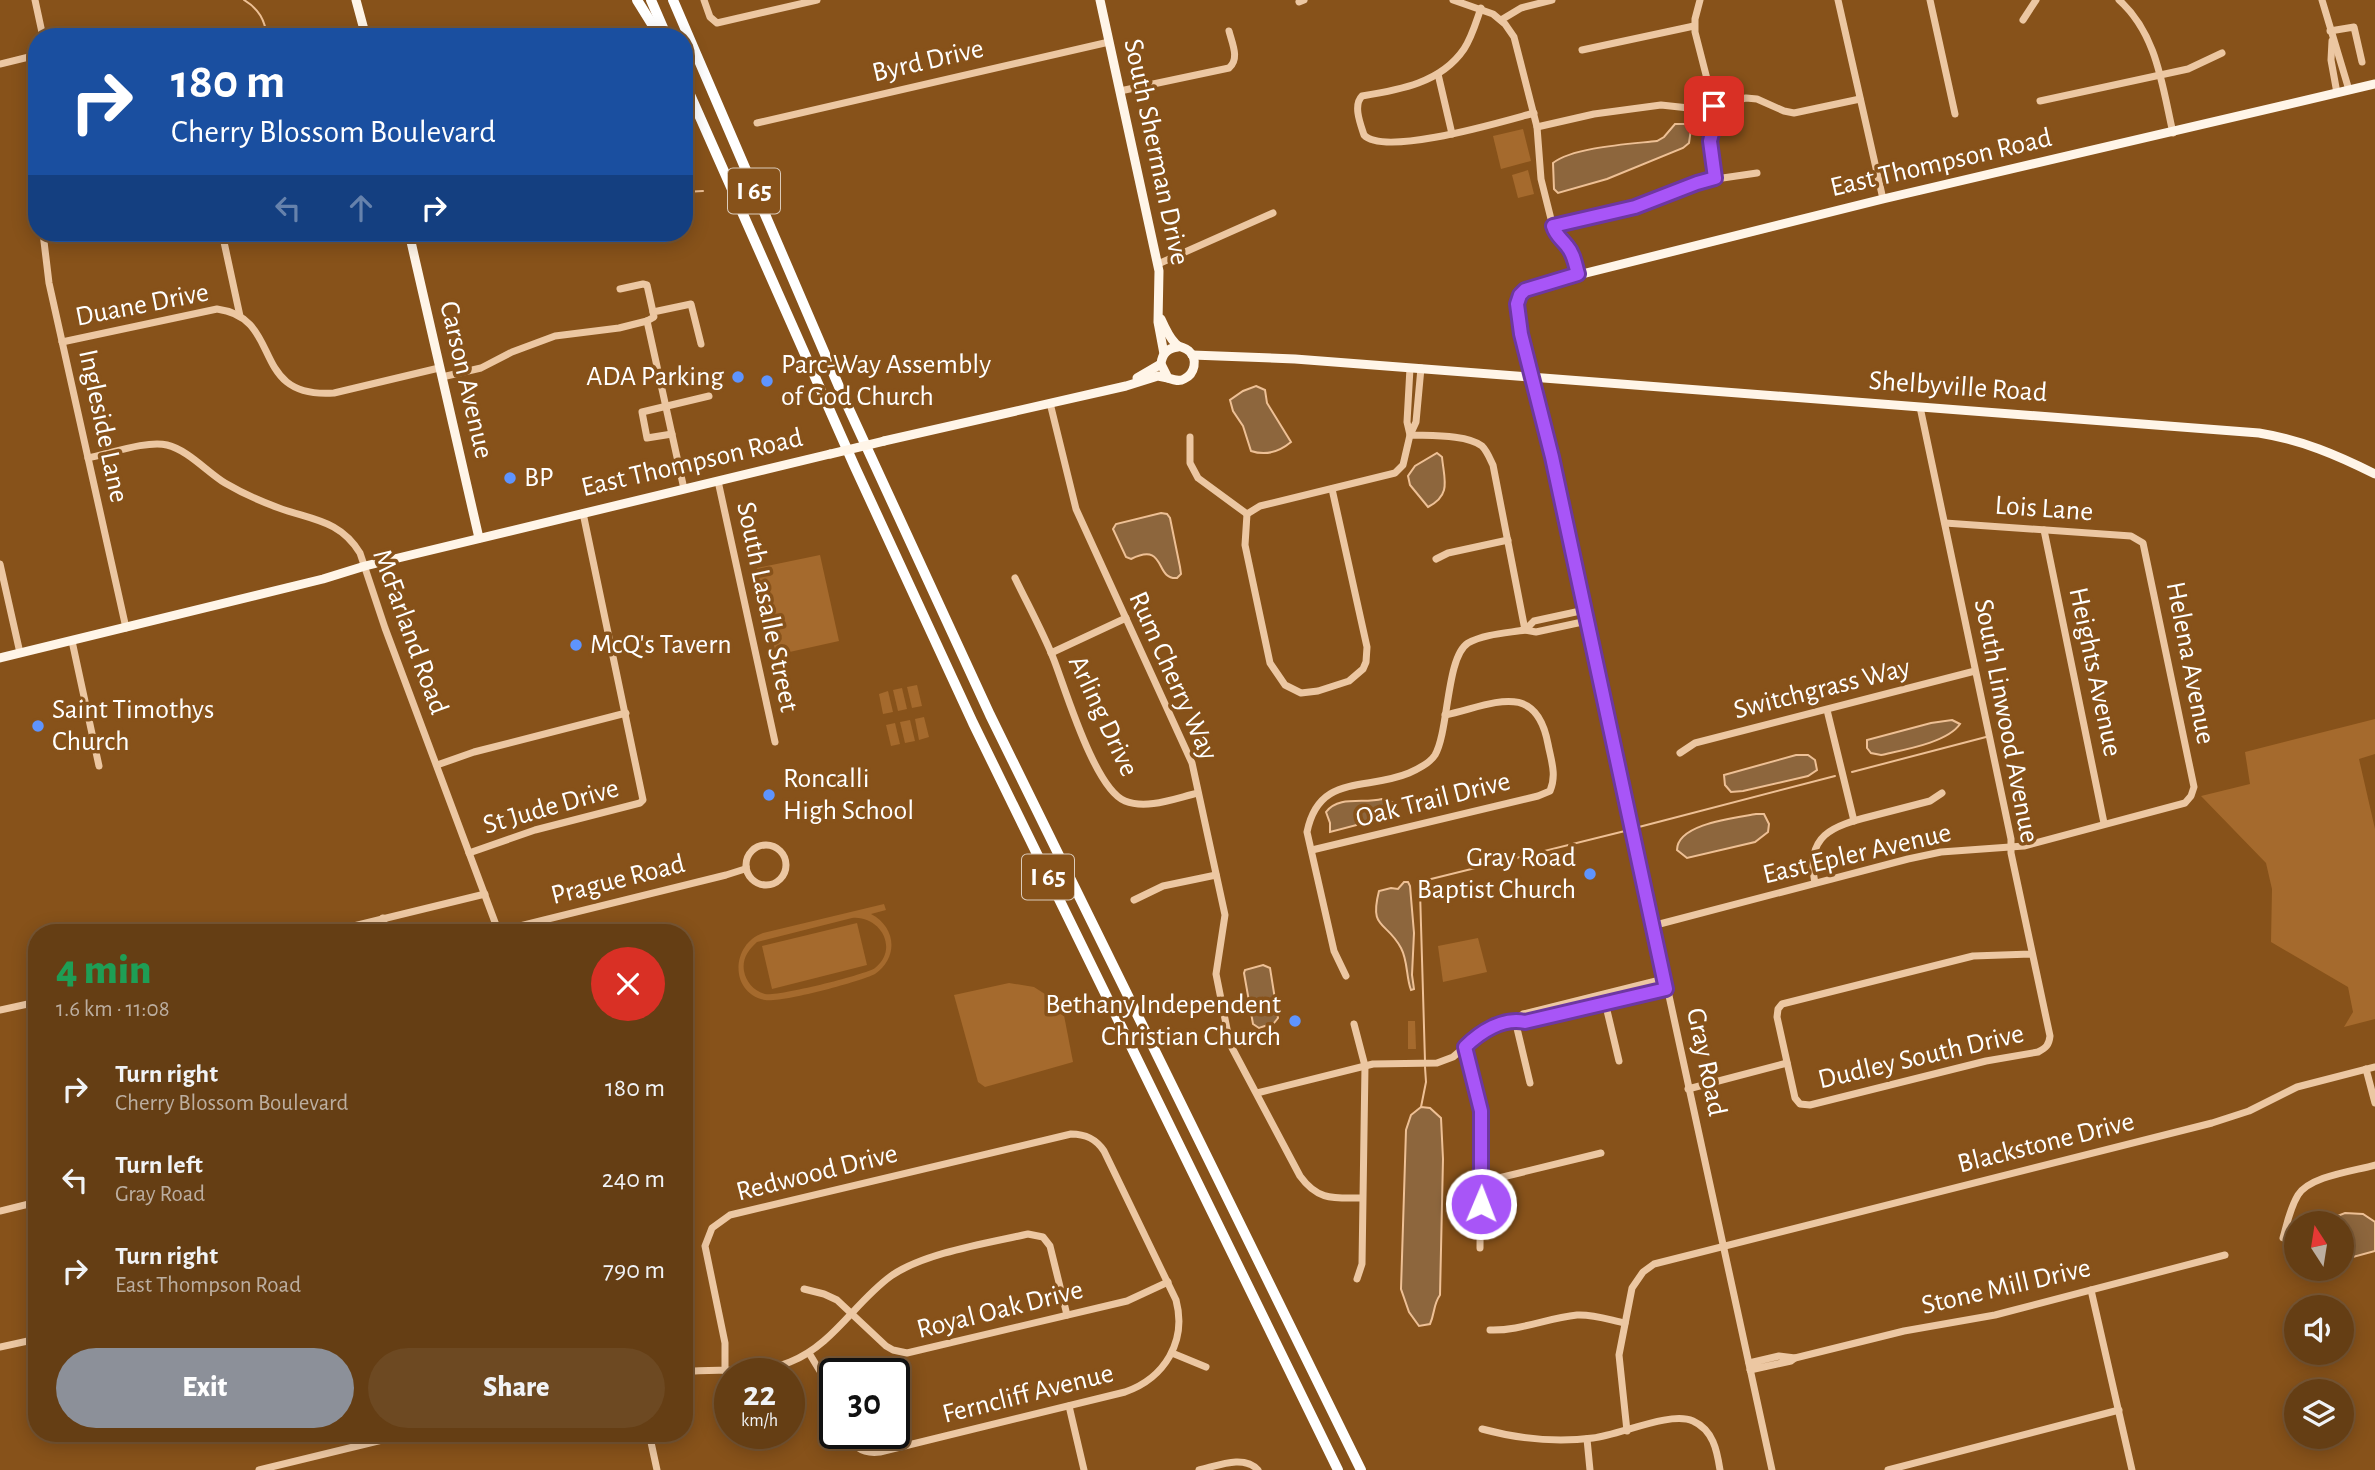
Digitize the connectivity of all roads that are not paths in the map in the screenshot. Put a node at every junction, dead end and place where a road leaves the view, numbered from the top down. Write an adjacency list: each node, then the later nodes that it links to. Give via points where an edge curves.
1 (35, 0): 21 (street)
2 (356, 0): 22 (main road)
3 (639, 0): 23 (highway)
4 (651, 0): 24 (highway)
5 (673, 0): 25 (highway, I 65)
6 (704, 0): 7 (street, via 710,17 720,23)
7 (817, 0)
8 (1100, 0): 29 (main road, South Sherman Drive)
9 (1453, 0): 17 (street)
10 (1552, 0): 18 (street, via 1521,8)
11 (1700, 0): 20 (street)
12 (1838, 0): 42 (street)
13 (1930, 0): 47 (street)
14 (2036, 0): 19 (street)
15 (2119, 0): 37 (street, via 2142,26)
16 (2322, 0): 27 (street)
17 (1481, 8): 18 (street); 36 (street, via 1464,48)
18 (1501, 20): 46 (street, via 1516,42)
19 (2022, 20)
20 (1695, 26): 31 (street); 45 (street)
21 (41, 28)
22 (364, 28)
23 (654, 28)
24 (663, 28)
25 (685, 28)
26 (1229, 31): 40 (street, via 1236,57 1229,68)
27 (2330, 31): 28 (street); 34 (street, via 2354,27)
28 (2332, 40): 39 (street); 41 (street)
29 (1109, 42): 40 (main road, South Sherman Drive); 48 (street, Byrd Drive)
30 (693, 47): 207 (highway, I 65, via 843,396 990,715)
31 (1582, 50)
32 (2222, 53): 37 (street, via 2188,69)
33 (28, 57): 35 (street)
34 (2362, 62)
35 (0, 64)
36 (1438, 74): 51 (street); 51 (street, via 1359,98 1357,104 1366,138 1372,140 1408,141)
37 (2160, 75): 44 (street); 50 (street)
38 (2375, 84): 39 (main road, East Thompson Road)
39 (2349, 90): 41 (main road, East Thompson Road)
40 (1120, 91): 60 (main road, South Sherman Drive)
41 (2337, 93): 50 (main road, East Thompson Road)
42 (1860, 99): 45 (street, via 1794,113 1752,98); 54 (street)
43 (693, 101): 206 (highway, I 65, via 967,711)
44 (2040, 101)
45 (1714, 106): 49 (street, via 1661,105); 53 (street, via 1710,141)
46 (1534, 113): 49 (street); 51 (street)
47 (1955, 114)
48 (757, 123)
49 (1537, 127): 56 (street, via 1541,179)
50 (2173, 133): 54 (main road, East Thompson Road)
51 (1452, 134)
52 (1757, 173): 53 (street)
53 (1715, 178): 56 (street, via 1635,207)
54 (1883, 199): 61 (main road, East Thompson Road)
55 (1273, 213): 60 (street)
56 (1553, 226): 61 (street, via 1573,255)
57 (44, 242): 68 (street, Ingleside Lane)
58 (224, 242): 66 (street)
59 (411, 242): 78 (main road, Carson Avenue)
60 (1158, 264): 65 (main road, South Sherman Drive)
61 (1578, 274): 63 (main road, East Thompson Road, via 1534,286)
62 (620, 289): 64 (street, via 647,285)
63 (1520, 295): 79 (main road, Gray Road, via 1517,310)
64 (653, 312): 67 (street, via 654,317); 69 (street, via 691,304)
65 (1159, 314): 70 (main road, South Sherman Drive); 71 (main road, South Sherman Drive)
66 (240, 316): 68 (street, Duane Drive, via 206,310); 78 (street, Duane Drive, via 258,333 277,373 302,390 334,393)
67 (647, 321): 78 (street, Duane Drive, via 555,336 481,368); 84 (street)
68 (62, 342): 89 (street, Ingleside Lane)
69 (701, 344)
70 (1178, 346): 71 (main road); 72 (main road)
71 (1164, 354): 74 (main road)
72 (1192, 355): 73 (main road); 75 (main road)
73 (1236, 356): 75 (main road); 76 (main road)
74 (1161, 364): 80 (main road); 81 (main road, East Thompson Road)
75 (1194, 366): 80 (main road, via 1185,379)
76 (1410, 368): 77 (main road); 87 (street)
77 (1420, 368): 79 (main road); 87 (street, via 1416,422)
78 (441, 373): 98 (main road, Carson Avenue)
79 (1531, 377): 85 (main road, Shelbyville Road); 105 (street, Gray Road)
80 (1168, 378): 81 (main road, East Thompson Road, via 1158,376)
81 (1109, 389): 83 (main road, East Thompson Road)
82 (709, 396): 84 (street)
83 (1050, 403): 91 (main road, East Thompson Road, bridge); 106 (street, Rum Cherry Way, via 1074,504)
84 (666, 405): 86 (street); 86 (street, via 642,412 645,436)
85 (1920, 407): 90 (main road, Shelbyville Road, via 2276,435 2318,447); 96 (street, South Linwood Avenue)
86 (672, 434): 92 (street)
87 (1410, 435): 93 (street, via 1403,465 1395,473); 99 (street, via 1466,440 1483,447 1493,466)
88 (1190, 437): 95 (street, via 1190,463 1198,478)
89 (88, 458): 103 (street, McFarland Road, via 154,444 175,447 239,490 338,528 354,543); 108 (street, Ingleside Lane)
90 (2375, 474)
91 (718, 481): 92 (main road, East Thompson Road); 118 (street, South Lasalle Street)
92 (684, 489): 94 (main road, East Thompson Road)
93 (1332, 489): 95 (street, via 1260,506); 95 (street, via 1367,647 1366,662 1356,676 1328,688 1293,690 1270,663 1245,545)
94 (583, 513): 98 (main road, East Thompson Road); 116 (street)
95 (1248, 514)
96 (1945, 523): 97 (street, Lois Lane); 114 (street, South Linwood Avenue)
97 (2044, 530): 100 (street, Lois Lane); 126 (street, Heights Avenue)
98 (479, 538): 103 (main road)
99 (1508, 540): 101 (street); 109 (street)
100 (2140, 540): 124 (street, Helena Avenue, via 2146,548 2194,787)
101 (1436, 559)
102 (0, 564): 111 (street)
103 (365, 566): 108 (main road); 120 (street, McFarland Road)
104 (1015, 578): 112 (street, Arling Drive)
105 (1585, 610): 107 (street, Gray Road); 109 (street, via 1535,621)
106 (1126, 618): 112 (street); 122 (street, Rum Cherry Way, via 1188,752)
107 (1587, 621): 109 (street, via 1536,632); 140 (street, Gray Road)
108 (126, 628): 110 (main road)
109 (1525, 630): 117 (street, via 1465,645 1456,659)
110 (72, 641): 111 (main road); 121 (street)
111 (20, 653): 113 (main road)
112 (1051, 653): 122 (street, Arling Drive, via 1073,715 1111,791 1142,804)
113 (0, 658)
114 (1975, 671): 115 (street, Switchgrass Way); 127 (street, South Linwood Avenue)
115 (1827, 710): 119 (street, Switchgrass Way, via 1695,743); 125 (street)
116 (626, 713): 120 (street); 129 (street, St Jude Drive, via 640,803 528,832)
117 (1445, 715): 128 (street, via 1429,762 1406,775 1339,789 1319,802 1307,832); 128 (street, Oak Trail Drive, via 1506,702 1531,706 1545,727 1555,779 1550,791)
118 (775, 742)
119 (1680, 753)
120 (437, 765): 129 (street, McFarland Road)
121 (99, 766)
122 (1198, 793): 131 (street, Rum Cherry Way)
123 (1942, 793): 125 (street, via 1930,801)
124 (2192, 796): 126 (street, East Epler Avenue, via 2185,803)
125 (1854, 821): 132 (street, via 1830,830 1820,840 1813,860)
126 (2105, 823): 127 (street, East Epler Avenue)
127 (2012, 846): 132 (street, East Epler Avenue, via 1919,856); 141 (street, South Linwood Avenue)
128 (1312, 850): 142 (street, via 1334,951)
129 (469, 853): 133 (street, McFarland Road)
130 (746, 867): 130 (street, Prague Road, via 754,881 771,885 785,873 786,861 780,850 763,845 749,855); 139 (street, Prague Road)
131 (1216, 875): 134 (street, via 1163,886); 160 (street, Rum Cherry Way, via 1225,918 1216,981 1230,1044)
132 (1815, 883): 140 (street, East Epler Avenue)
133 (485, 894): 135 (street); 138 (street, McFarland Road)
134 (1134, 900)
135 (383, 918): 136 (street); 137 (street)
136 (360, 924)
137 (384, 924)
138 (496, 924)
139 (531, 924)
140 (1652, 926): 143 (street, Gray Road)
141 (2031, 954): 151 (street, South Linwood Avenue); 154 (street, via 1965,957 1787,1002 1777,1017)
142 (1346, 976)
143 (1664, 979): 144 (street, Gray Road); 145 (street)
144 (1666, 989): 146 (street); 159 (street, Gray Road)
145 (1603, 994): 146 (street); 149 (street)
146 (1605, 1003): 149 (street, via 1525,1022); 153 (street)
147 (28, 1004): 148 (street)
148 (0, 1010)
149 (1515, 1020): 152 (street, via 1490,1029); 158 (street)
150 (1354, 1024): 155 (street)
151 (2049, 1043): 154 (street, Dudley South Drive, via 2038,1052 1810,1105 1795,1098)
152 (1465, 1047): 155 (street, via 1453,1057 1430,1064); 164 (street, via 1481,1111)
153 (1619, 1060)
154 (1787, 1063): 159 (street)
155 (1365, 1066): 160 (street); 165 (street)
156 (2375, 1067): 157 (street, Blackstone Drive)
157 (2366, 1069): 161 (street); 169 (street, Blackstone Drive, via 2297,1087 2212,1123)
158 (1530, 1083)
159 (1688, 1089): 169 (street, Gray Road)
160 (1257, 1093): 165 (street, Rum Cherry Way, via 1310,1189 1324,1196)
161 (2375, 1103)
162 (1601, 1153): 164 (street)
163 (2375, 1165): 168 (street, via 2318,1180 2303,1189)
164 (1482, 1182): 170 (street)
165 (1362, 1198): 172 (street, via 1362,1264)
166 (28, 1204): 167 (street)
167 (0, 1211)
168 (2283, 1238)
169 (1723, 1246): 178 (street, Blackstone Drive, via 1647,1268 1632,1288); 187 (street, Gray Road)
170 (1480, 1248)
171 (2225, 1255): 175 (street, Stone Mill Drive)
172 (1357, 1279)
173 (1168, 1282): 177 (street, Royal Oak Drive, via 1127,1301); 183 (street, via 1179,1317); 184 (street, Redwood Drive, via 1104,1152 1094,1140 1071,1134 720,1220 709,1233 705,1250)
174 (804, 1289): 176 (street, Royal Oak Drive, via 828,1295)
175 (2091, 1290): 187 (street, Stone Mill Drive); 192 (street)
176 (852, 1314): 177 (street, Royal Oak Drive, via 886,1346 906,1353); 177 (street, via 883,1283 915,1263 1026,1234 1045,1238 1051,1247); 182 (street)
177 (1067, 1315)
178 (1625, 1323): 179 (street, via 1582,1315 1507,1331); 194 (street, Blackstone Drive, via 1619,1360)
179 (1490, 1330)
180 (28, 1341): 181 (street)
181 (0, 1348)
182 (809, 1353): 185 (street); 188 (street)
183 (1172, 1353): 186 (street); 191 (street, Ferncliff Avenue, via 1160,1371 1138,1388)
184 (725, 1358)
185 (800, 1358)
186 (1206, 1367)
187 (1749, 1367): 210 (street, Gray Road)
188 (819, 1369)
189 (714, 1371): 190 (street)
190 (693, 1372)
191 (1069, 1406): 198 (street, Ferncliff Avenue); 203 (street)
192 (2119, 1410): 211 (street); 212 (street)
193 (1482, 1429): 195 (street, via 1538,1440)
194 (1627, 1431): 195 (street); 209 (street, via 1668,1419 1692,1421 1713,1440)
195 (1587, 1439): 208 (street)
196 (374, 1442): 201 (street)
197 (651, 1442): 202 (street)
198 (910, 1445)
199 (859, 1449): 200 (street, Ferncliff Avenue, via 875,1453)
200 (892, 1449)
201 (259, 1470)
202 (657, 1470)
203 (1084, 1470)
204 (1199, 1470): 205 (street, via 1244,1461)
205 (1258, 1470)
206 (1338, 1470)
207 (1361, 1470)
208 (1590, 1470)
209 (1720, 1470)
210 (1772, 1470)
211 (1888, 1470)
212 (2132, 1470)

